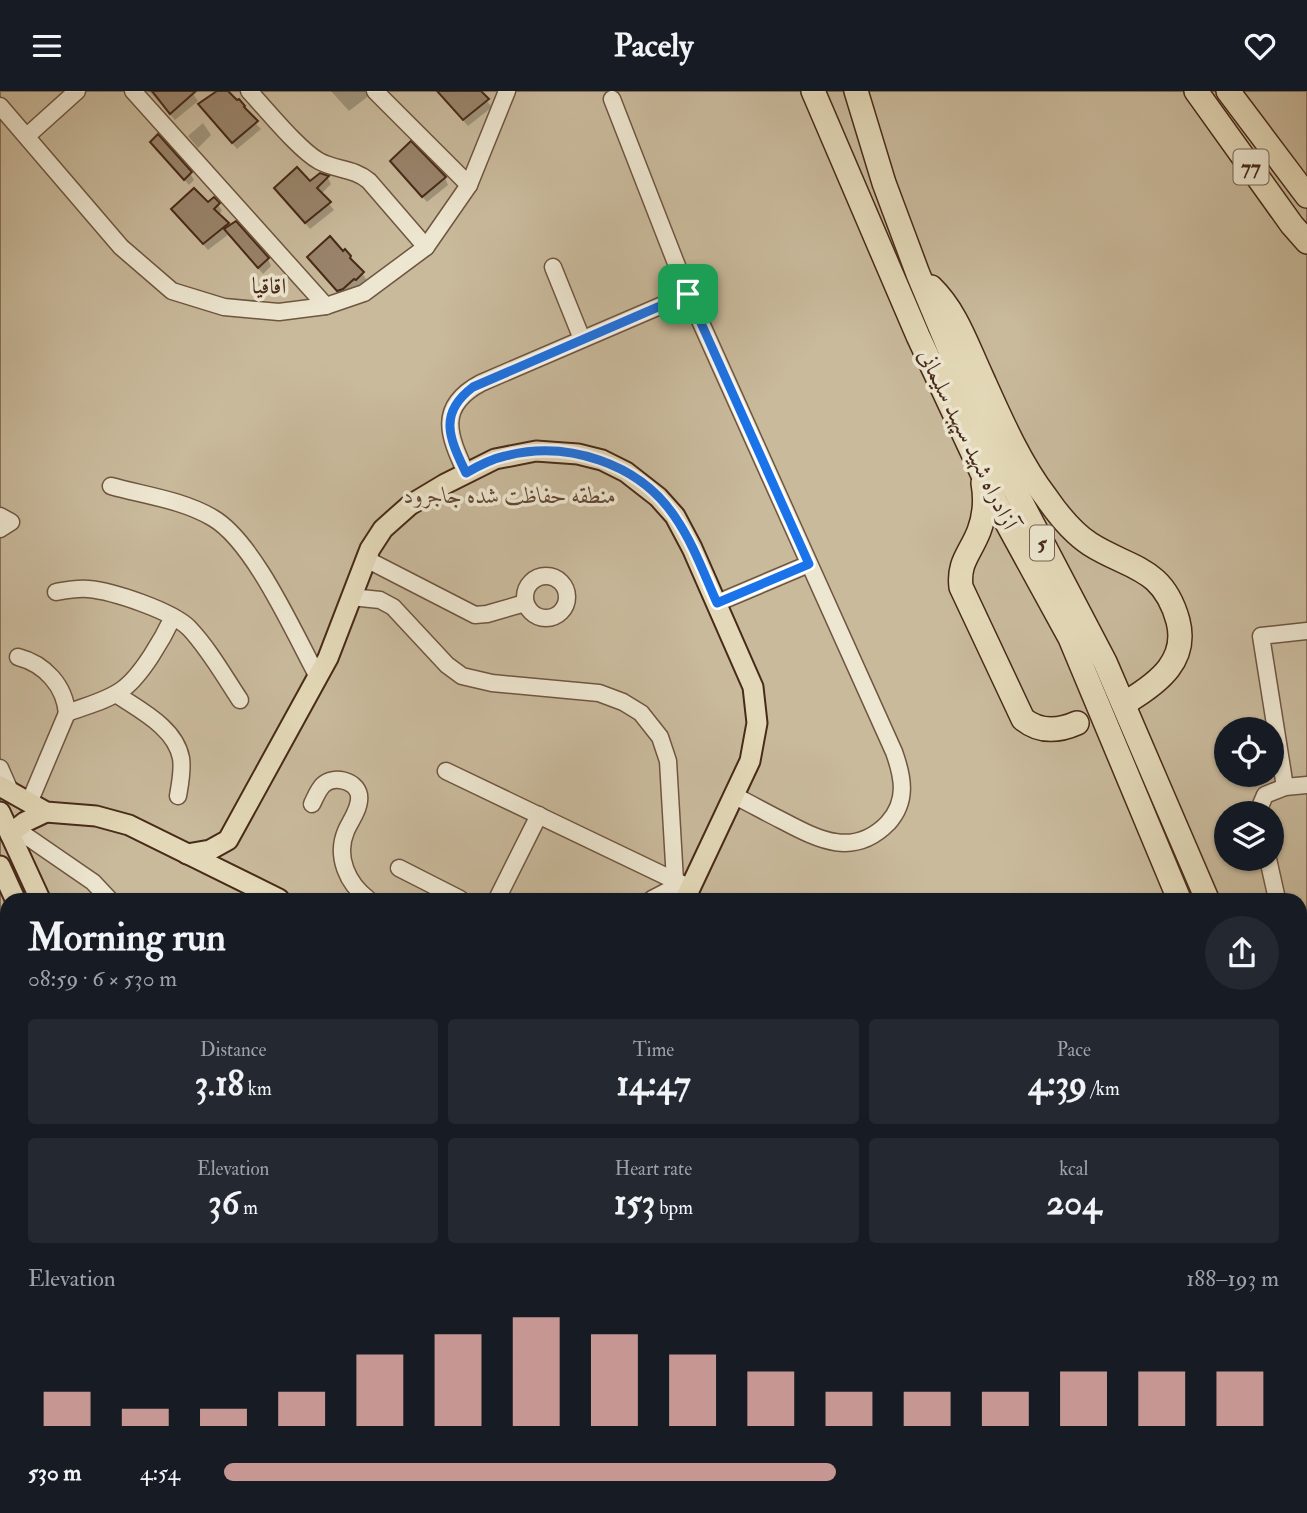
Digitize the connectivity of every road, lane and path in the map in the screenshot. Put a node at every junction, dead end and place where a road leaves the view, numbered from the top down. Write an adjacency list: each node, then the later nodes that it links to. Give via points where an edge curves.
1 (77, 91): 12 (street)
2 (133, 91): 20 (street)
3 (249, 91): 16 (street, via 310,155 369,181)
4 (374, 91): 13 (street)
5 (507, 91): 13 (street, اقاقیا)
6 (813, 91): 23 (highway, آزادراه شهید سپهبد سلیمانی / 5)
7 (856, 91): 18 (highway, آزادراه شهید سپهبد سلیمانی / 5)
8 (1196, 91): 15 (highway, 77)
9 (1228, 91): 14 (highway, 77)
10 (612, 99): 19 (street)
11 (0, 106): 12 (street, اقاقیا)
12 (27, 136): 20 (street, اقاقیا, via 121,247 172,291 225,307 279,312)
13 (469, 185): 16 (street, اقاقیا)
14 (1304, 186)
15 (1307, 241)
16 (426, 247): 20 (street, اقاقیا, via 364,293)
17 (553, 267): 21 (street)
18 (918, 274): 39 (highway, via 956,321 998,414 1046,498 1087,542 1151,577 1174,609 1181,639 1177,657 1161,679); 70 (highway, آزادراه شهید سپهبد سلیمانی / 5, via 982,427 1105,662)
19 (688, 294): 21 (street); 28 (street)
20 (326, 306)
21 (582, 339): 22 (street, via 481,383 461,397 449,434)
22 (466, 473): 27 (main road, via 399,513 375,540); 32 (main road, via 495,459 536,451 579,454 614,465 645,486 675,516)
23 (982, 473): 41 (highway, via 984,515 960,568 961,587 1023,719 1048,730); 69 (highway, آزادراه شهید سپهبد سلیمانی / 5, via 1070,638)
24 (111, 486): 36 (street, via 196,509 224,525 256,565)
25 (0, 516): 26 (street, via 10,522)
26 (0, 529)
27 (366, 559): 30 (main road); 31 (street, via 475,615)
28 (809, 564): 32 (street); 48 (street, via 894,752 901,802 874,834 837,843 817,839)
29 (56, 591): 33 (street, via 101,591)
30 (351, 597): 36 (main road); 61 (street, via 380,600 393,607 462,676 599,693 641,713 660,737 668,761)
31 (525, 603)
32 (717, 603): 48 (main road, via 756,699 754,747)
33 (173, 617): 37 (street, via 134,679); 38 (street, via 189,628)
34 (1307, 631): 45 (street, via 1261,636)
35 (18, 657): 40 (street, via 47,672 62,692)
36 (318, 677): 55 (main road)
37 (116, 694): 40 (street); 47 (street, via 169,733 176,744 182,767)
38 (240, 700)
39 (1130, 700)
40 (66, 714): 51 (street)
41 (1077, 723)
42 (0, 768): 46 (street)
43 (446, 771): 53 (street)
44 (1307, 785): 45 (street)
45 (1285, 787): 49 (street, via 1265,795)
46 (6, 789): 51 (main road)
47 (178, 796)
48 (735, 796): 61 (main road)
49 (1262, 801)
50 (312, 804): 66 (street, via 320,789 335,779 357,790 359,803 345,833 343,855 345,872)
51 (37, 808): 54 (main road); 56 (main road, via 112,819)
52 (0, 812): 54 (main road)
53 (539, 815): 61 (street); 68 (street)
54 (13, 832): 63 (main road); 64 (street)
55 (228, 840): 56 (main road, via 210,850); 60 (main road, via 230,864)
56 (187, 854): 60 (main road)
57 (0, 866): 62 (main road)
58 (399, 868): 67 (street)
59 (1271, 871): 71 (street)
60 (243, 882): 65 (main road)
61 (683, 888)
62 (12, 893)
63 (38, 893)
64 (103, 893)
65 (266, 893)
66 (362, 893)
67 (448, 893)
68 (500, 893)
69 (1176, 893)
70 (1204, 893)
71 (1276, 893)

